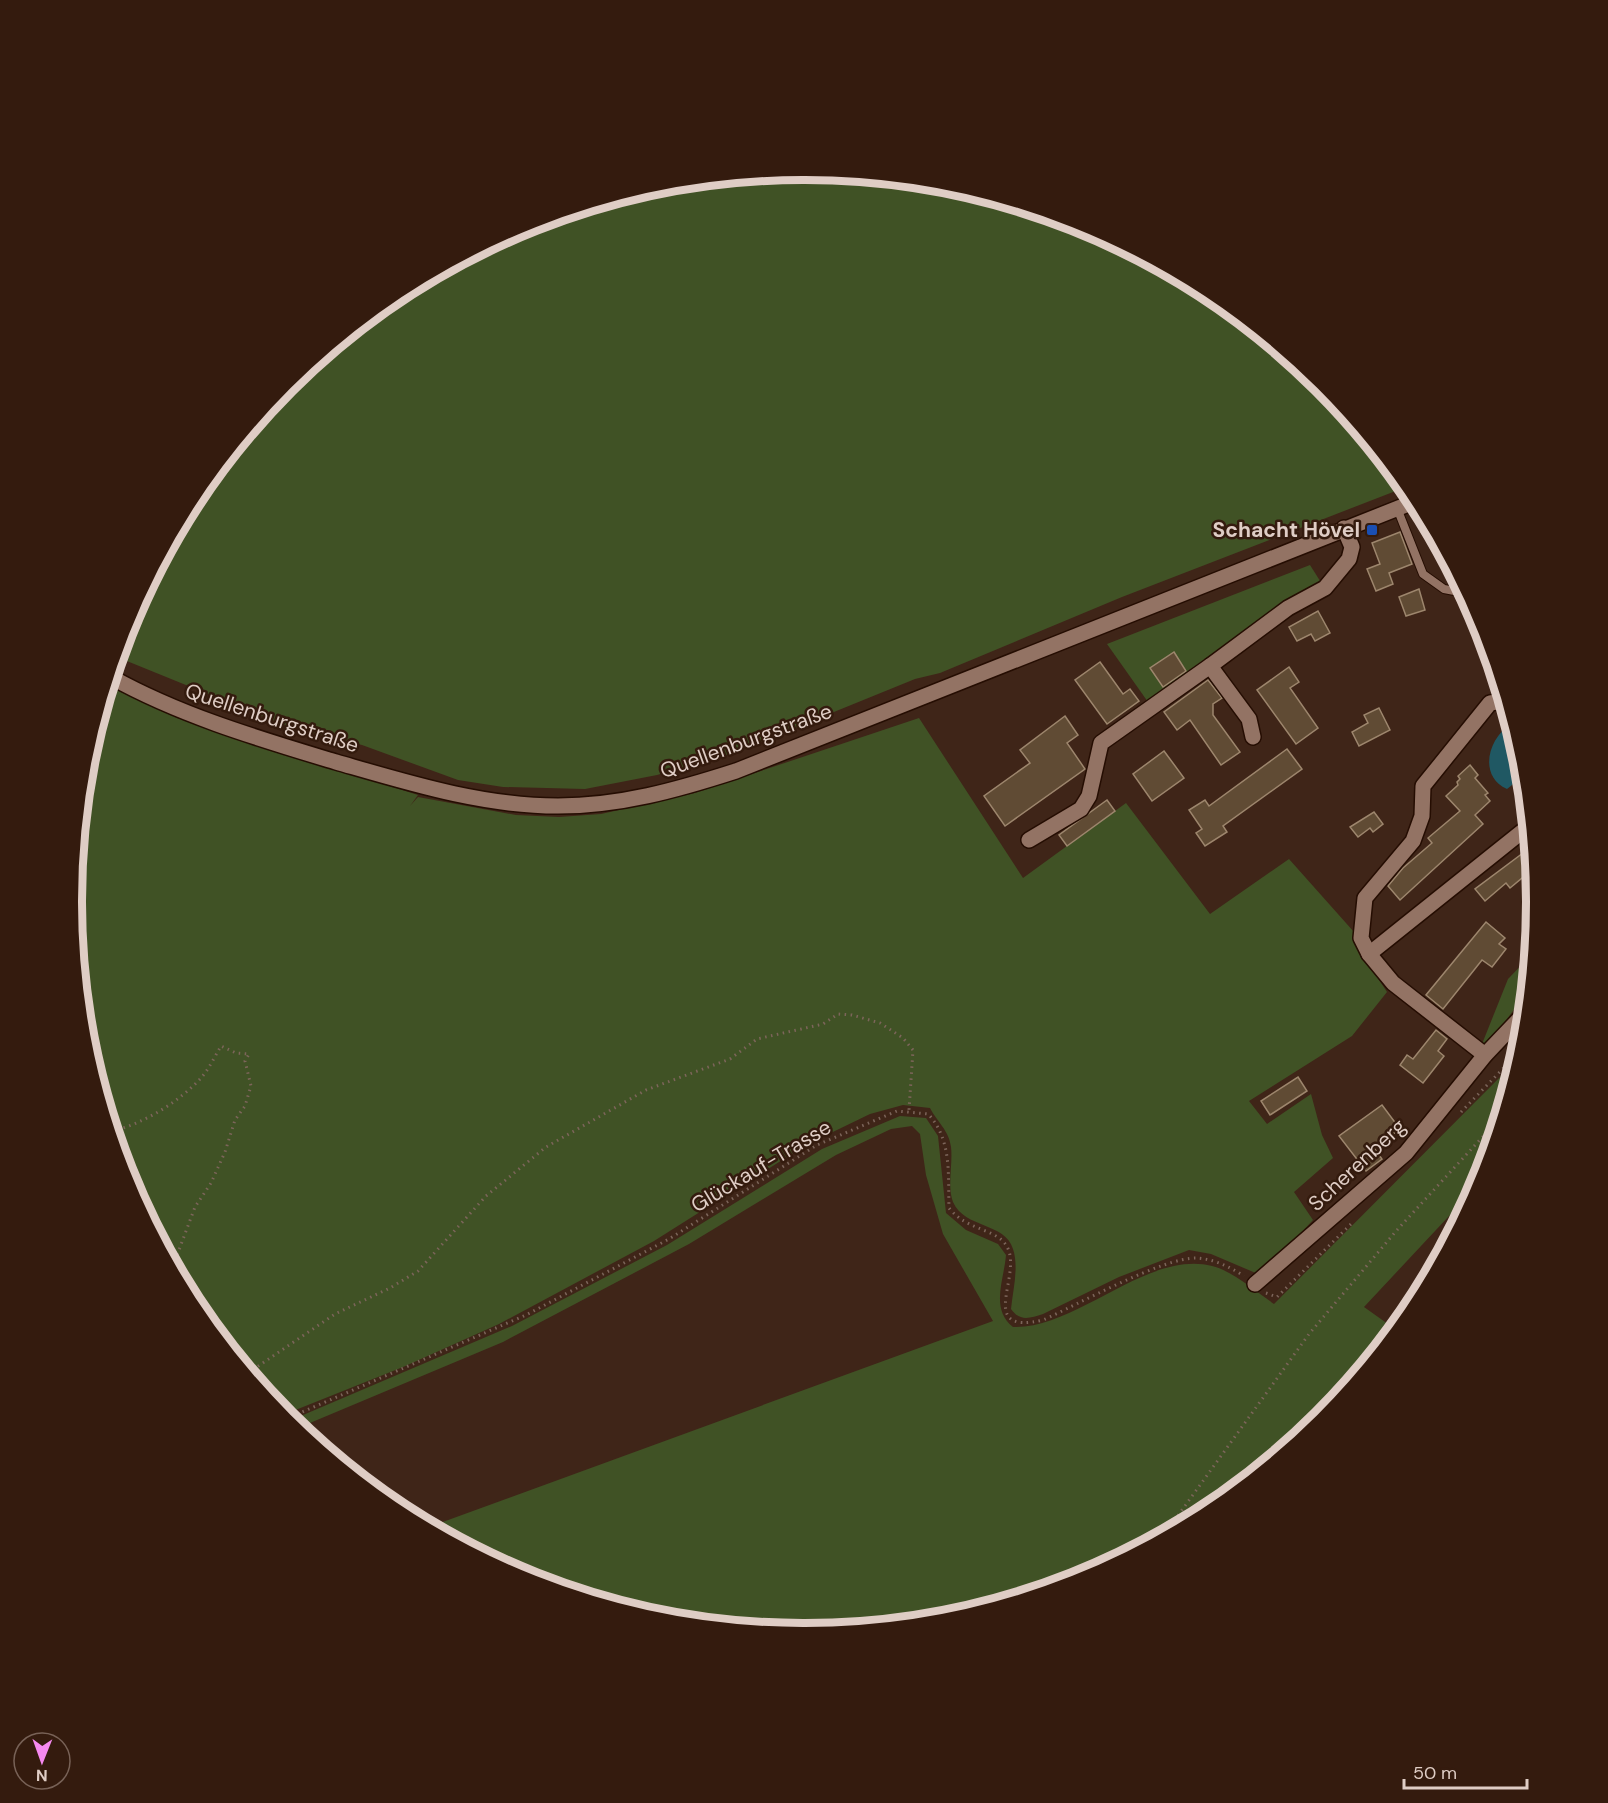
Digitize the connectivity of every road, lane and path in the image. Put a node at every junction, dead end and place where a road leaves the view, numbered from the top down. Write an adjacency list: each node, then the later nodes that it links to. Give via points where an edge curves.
1 (1406, 505): 2 (street, Quellenburgstraße)
2 (1397, 508): 3 (street, Quellenburgstraße); 4 (lane, via 1423,574 1444,589)
3 (1344, 528): 5 (street, via 1352,547 1349,559 1325,588 1288,608); 6 (street, Quellenburgstraße, via 736,771 649,796 602,804 523,805 417,786 182,711)
4 (1455, 591)
5 (1210, 666): 8 (street, via 1249,719); 10 (street, via 1101,743 1089,796 1081,809)
6 (118, 680)
7 (1497, 702): 11 (street, via 1490,703 1423,786 1422,816 1413,841 1365,898 1361,938)
8 (1253, 737)
9 (1522, 831): 11 (street)
10 (1029, 840)
11 (1369, 954): 13 (street, via 1393,982)
12 (1515, 1024): 13 (street, Scherenberg)
13 (1485, 1055): 18 (street, Scherenberg, via 1406,1153)
14 (909, 1110): 18 (path, via 928,1114 945,1139 949,1208 967,1225 1000,1238 1008,1246 1005,1308 1008,1317 1016,1322 1043,1320 1148,1272 1196,1258 1220,1263); 19 (path, via 913,1050 880,1023 838,1014 823,1024 757,1039 730,1059 646,1090 546,1147 486,1196 418,1271 335,1314); 20 (path, Glückauf-Trasse, via 897,1111 817,1145 669,1239 516,1320)
15 (120, 1129): 17 (path, via 160,1111 200,1078 221,1046 249,1054 244,1061 251,1086 245,1106 235,1119 225,1152 195,1207)
16 (1487, 1132): 21 (path, via 1309,1334)
17 (176, 1257)
18 (1253, 1283)
19 (254, 1368)
20 (297, 1414)
21 (1175, 1520)

